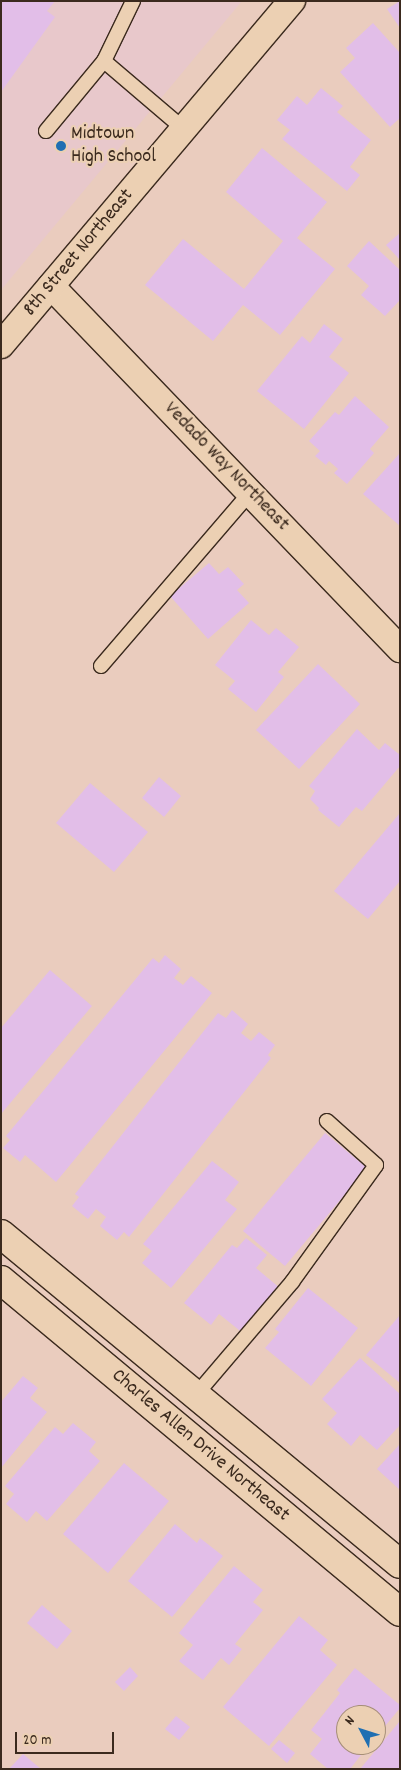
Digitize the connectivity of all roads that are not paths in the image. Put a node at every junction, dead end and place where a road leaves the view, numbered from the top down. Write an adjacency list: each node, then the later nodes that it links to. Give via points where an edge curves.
1 (132, 1): 3 (lane)
2 (292, 1): 4 (street, 8th Street Northeast)
3 (104, 61): 4 (lane); 5 (lane)
4 (184, 129): 6 (street, 8th Street Northeast)
5 (46, 131)
6 (51, 286): 7 (street, 8th Street Northeast); 8 (street, Vedado Way Northeast)
7 (1, 345)
8 (250, 492): 9 (street, Vedado Way Northeast); 10 (lane)
9 (400, 650)
10 (101, 666)
11 (327, 1121): 14 (lane, via 376,1165 292,1282)
12 (1, 1234): 14 (street, Charles Allen Drive Northeast)
13 (1, 1280): 16 (street, Charles Allen Drive Northeast)
14 (195, 1396): 15 (street, Charles Allen Drive Northeast)
15 (400, 1564)
16 (400, 1612)

